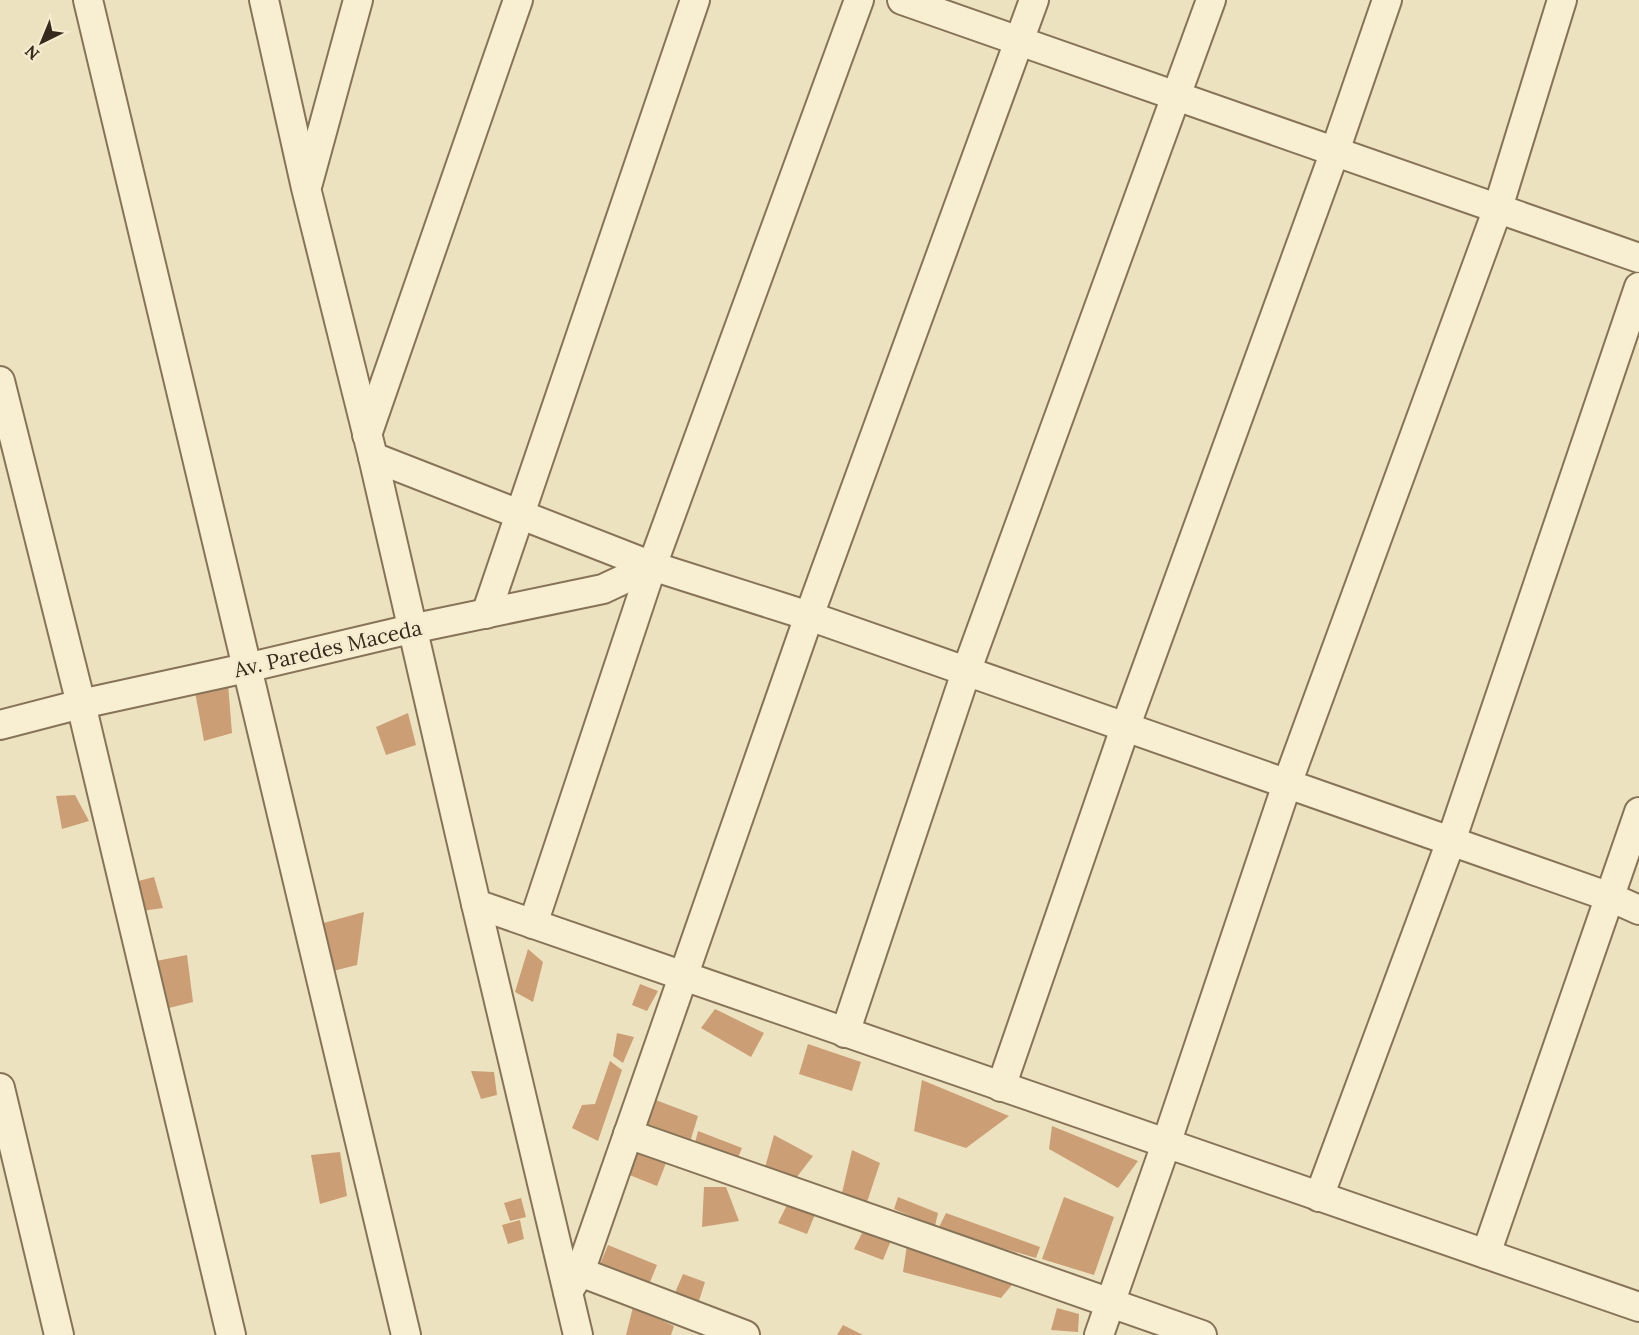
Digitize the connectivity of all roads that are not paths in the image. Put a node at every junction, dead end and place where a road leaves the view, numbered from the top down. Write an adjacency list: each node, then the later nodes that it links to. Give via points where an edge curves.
1 (88, 0): 26 (street)
2 (264, 0): 15 (street)
3 (357, 0): 15 (street)
4 (518, 0): 20 (street)
5 (695, 0): 21 (street)
6 (859, 0): 22 (street)
7 (902, 0): 12 (street)
8 (1034, 0): 12 (street)
9 (1210, 0): 13 (street)
10 (1387, 0): 14 (street)
11 (1562, 0): 16 (street)
12 (1020, 41): 13 (street); 24 (street)
13 (1176, 96): 14 (street); 27 (street)
14 (1335, 151): 16 (street); 30 (street)
15 (306, 188): 20 (street)
16 (1498, 208): 17 (street); 31 (street)
17 (1639, 258)
18 (1639, 287): 33 (street)
19 (0, 381): 28 (street)
20 (370, 446): 21 (street); 25 (street)
21 (520, 513): 22 (street); 23 (street)
22 (652, 566): 23 (street, Av. Paredes Maceda, via 603,589); 24 (street); 37 (street)
23 (486, 614): 25 (street, Av. Paredes Maceda)
24 (809, 616): 27 (street); 38 (street)
25 (411, 629): 26 (street, Av. Paredes Maceda); 35 (street)
26 (246, 668): 28 (street, Av. Paredes Maceda); 51 (street)
27 (966, 672): 30 (street); 39 (street)
28 (81, 704): 29 (street, Av. Paredes Maceda); 50 (street)
29 (0, 725)
30 (1125, 728): 31 (street); 40 (street)
31 (1287, 784): 33 (street); 43 (street)
32 (1639, 812): 34 (street)
33 (1451, 841): 34 (street); 44 (street)
34 (1610, 897): 36 (street); 45 (street)
35 (476, 904): 37 (street); 46 (street)
36 (1639, 910)
37 (532, 924): 38 (street)
38 (683, 977): 39 (street); 42 (street)
39 (845, 1033): 40 (street)
40 (1001, 1087): 43 (street)
41 (0, 1088): 49 (street)
42 (628, 1134): 46 (street); 47 (street)
43 (1166, 1144): 44 (street); 47 (street)
44 (1319, 1197): 45 (street)
45 (1486, 1254): 48 (street)
46 (574, 1282): 52 (street); 53 (street)
47 (1109, 1303): 54 (street); 55 (street)
48 (1639, 1307)
49 (59, 1335)
50 (231, 1335)
51 (406, 1335)
52 (578, 1335)
53 (745, 1335)
54 (1099, 1335)
55 (1202, 1335)

